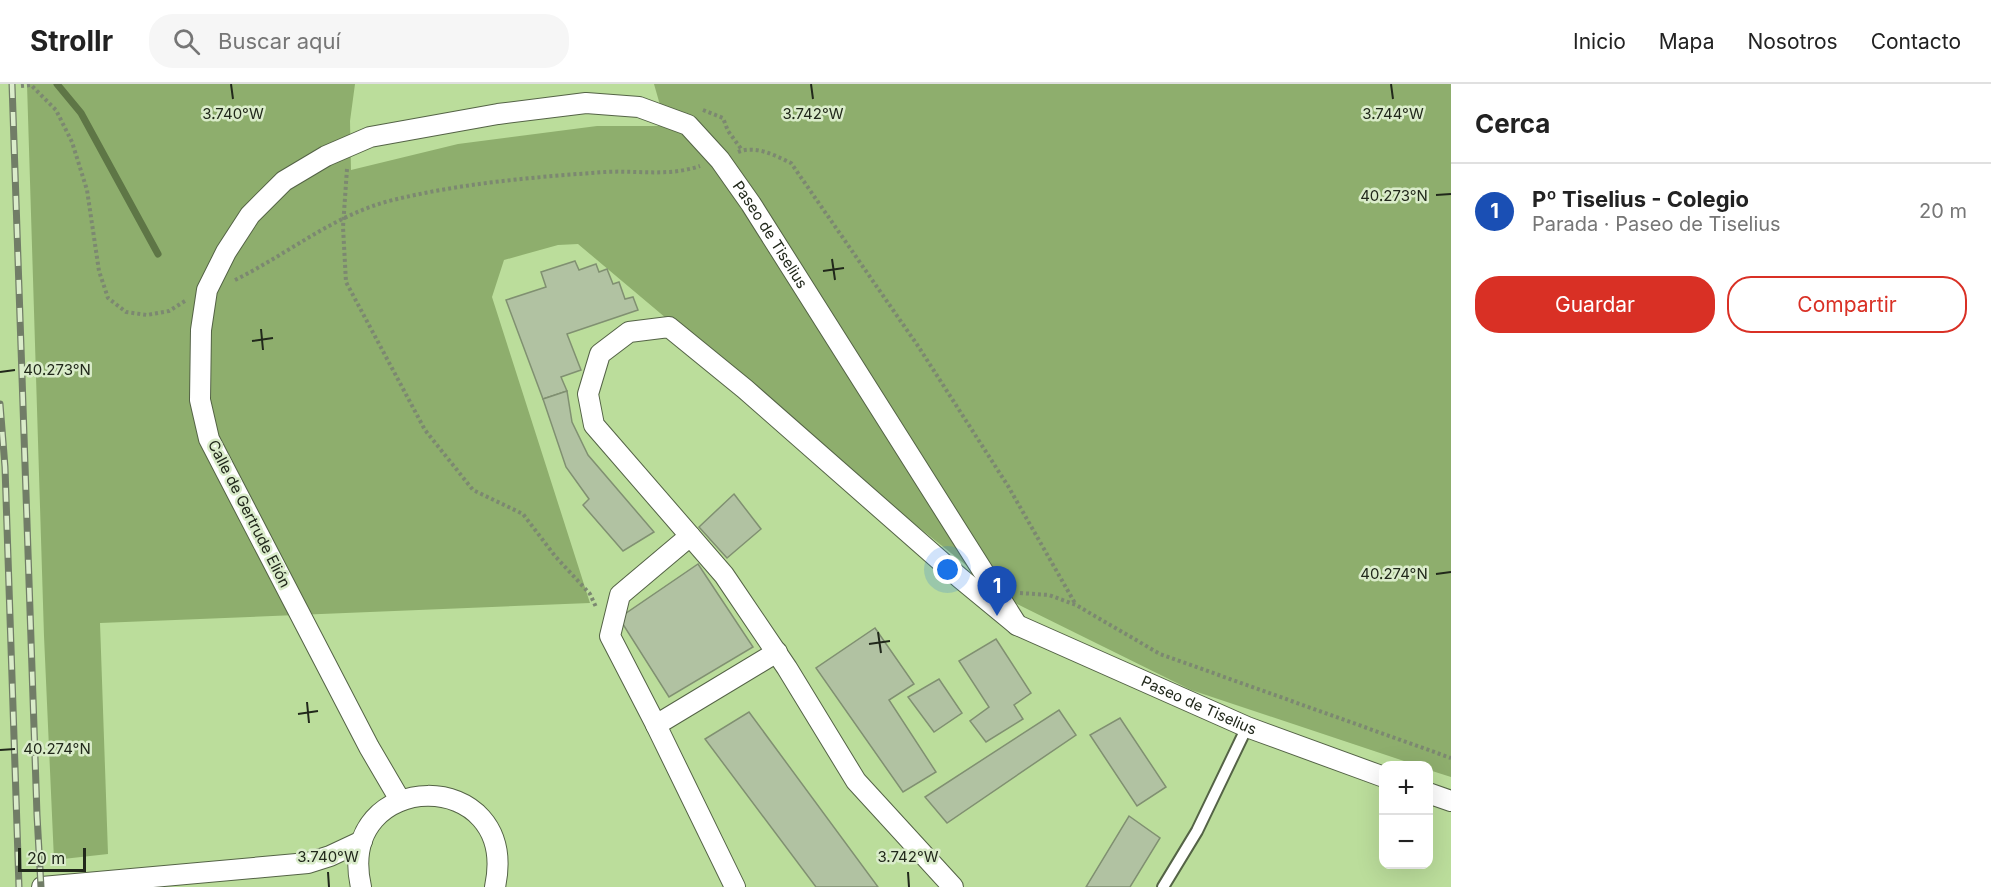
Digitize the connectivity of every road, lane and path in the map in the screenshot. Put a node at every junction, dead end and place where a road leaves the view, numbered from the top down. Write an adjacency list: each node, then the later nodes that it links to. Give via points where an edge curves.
1 (21, 86): 10 (path, via 31,85 56,110 72,142 87,190 99,271 108,298 126,312 147,315 169,311 190,298)
2 (702, 109): 4 (path, via 723,118)
3 (370, 137): 6 (street, Paseo de Tiselius, via 586,103 639,107 688,125); 22 (street, Calle de Gertrude Elión, via 326,156 284,181 250,215 226,252 207,290 200,400 210,439 228,476)
4 (742, 150): 6 (path); 13 (path, via 763,150 791,163 918,346 1008,486)
5 (699, 158): 8 (path, via 705,165 687,170 653,174 613,171 475,185 393,200)
6 (720, 160): 12 (street, Paseo de Tiselius)
7 (347, 162): 8 (path)
8 (344, 218): 9 (path, via 229,283); 15 (path, via 346,282 425,430 473,490 523,514 590,594)
9 (232, 274)
10 (188, 308)
11 (690, 537): 14 (street, Paseo de Tiselius, via 594,425 588,394 600,354 629,332 669,327 745,388); 15 (street, via 620,596); 16 (street, Paseo de Tiselius, via 724,576)
12 (994, 590): 13 (path, via 1049,595); 14 (street, Paseo de Tiselius)
13 (1076, 604): 19 (path, via 1160,654)
14 (1017, 626): 18 (street, Paseo de Tiselius)
15 (610, 636): 17 (street)
16 (777, 652): 17 (street); 29 (street, Paseo de Tiselius, via 856,781)
17 (656, 725): 28 (street)
18 (1247, 727): 20 (street, Paseo de Tiselius); 30 (lane, via 1197,831)
19 (1451, 758)
20 (1379, 776)
21 (1433, 795): 23 (street)
22 (400, 801): 24 (street, via 375,819); 27 (street, via 415,796 447,797 479,816 490,830 498,854)
23 (1451, 801)
24 (362, 841): 25 (street, via 308,863); 26 (street, via 357,862)
25 (42, 887)
26 (361, 887)
27 (495, 887)
28 (735, 887)
29 (953, 887)
30 (1163, 887)

